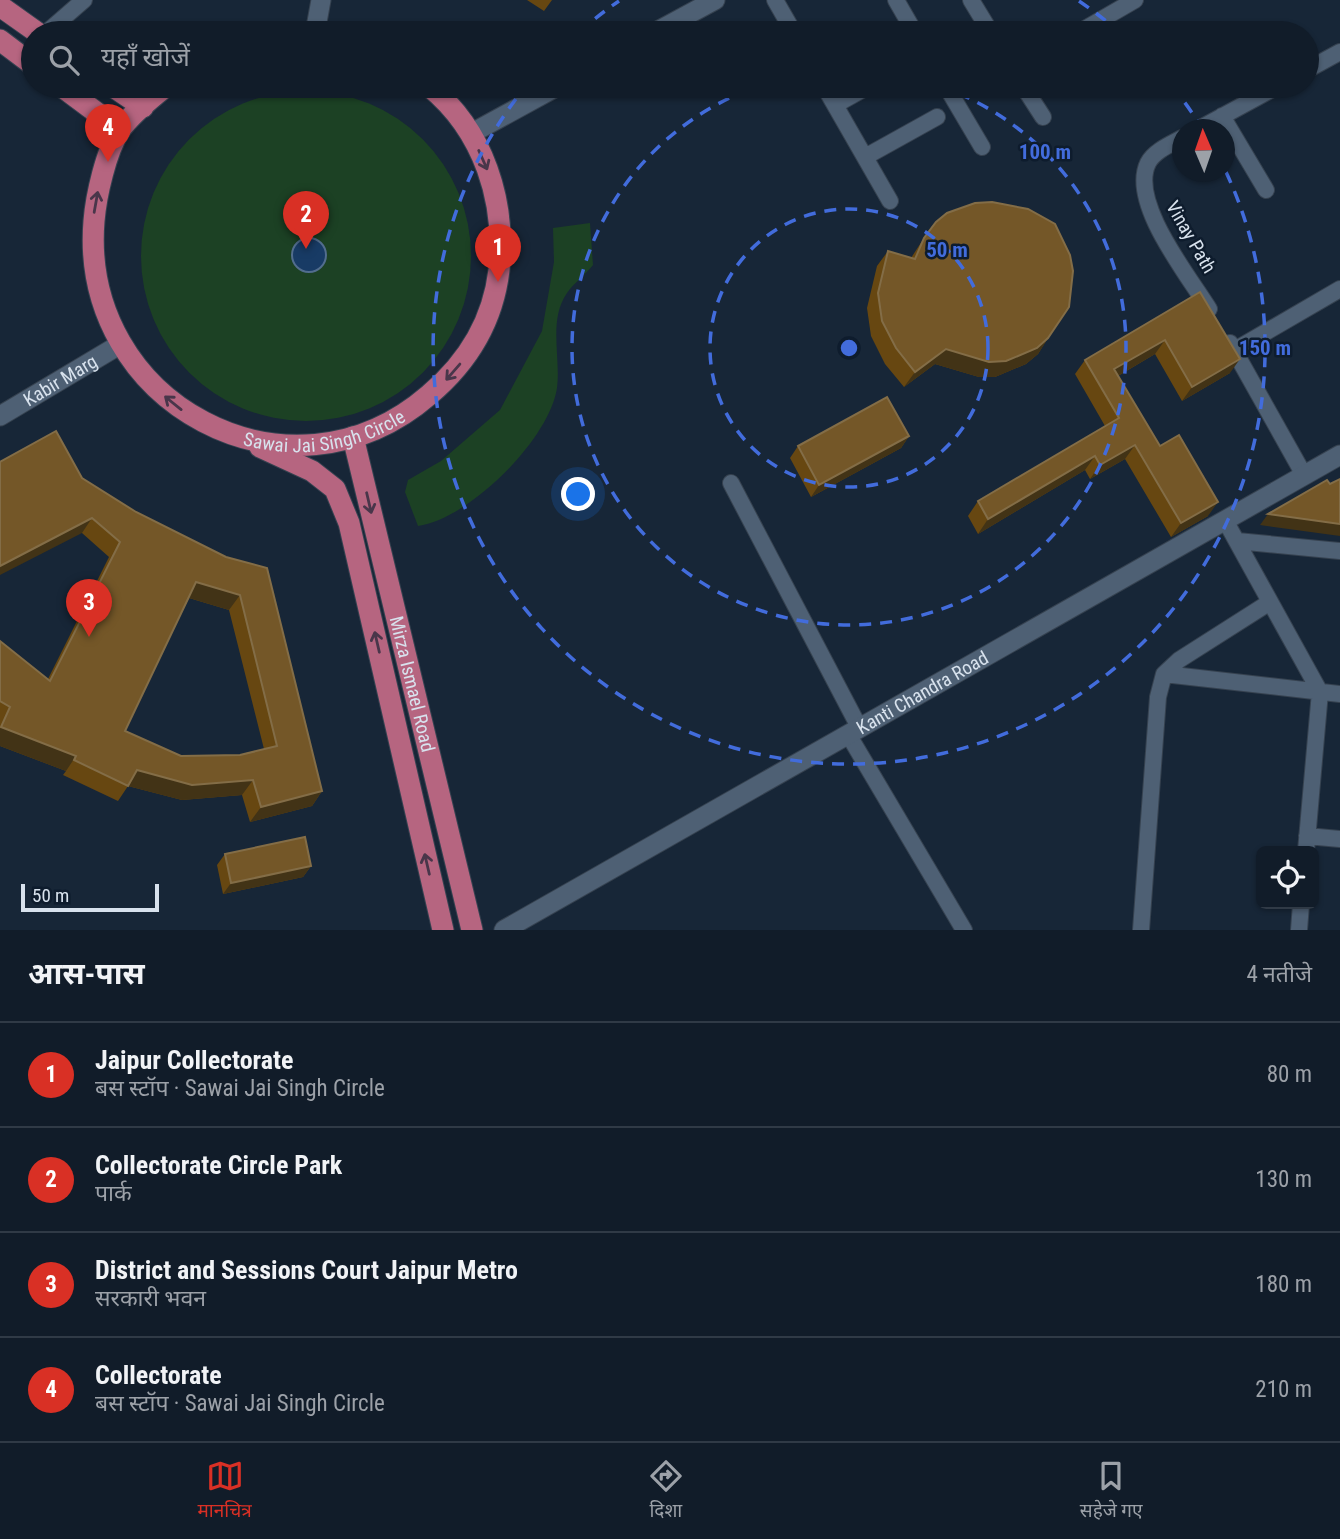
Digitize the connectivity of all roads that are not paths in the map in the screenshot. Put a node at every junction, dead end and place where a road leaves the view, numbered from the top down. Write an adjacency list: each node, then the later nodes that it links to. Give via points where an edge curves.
1 (84, 0): 10 (street)
2 (321, 0): 11 (street)
3 (715, 0): 12 (street)
4 (775, 0): 13 (street)
5 (896, 0): 14 (street)
6 (971, 0): 15 (street)
7 (1129, 1): 16 (street)
8 (0, 6): 9 (main road)
9 (21, 21)
10 (60, 21)
11 (317, 21)
12 (676, 21)
13 (787, 21)
14 (908, 21)
15 (984, 21)
16 (1098, 21)
17 (0, 40): 19 (main road)
18 (1340, 52): 20 (street)
19 (21, 56)
20 (1319, 63)
21 (77, 98): 37 (main road)
22 (130, 98): 32 (main road)
23 (153, 98): 32 (main road)
24 (444, 98): 38 (main road, Sawai Jai Singh Circle)
25 (536, 98): 38 (street)
26 (831, 98): 31 (street)
27 (848, 98): 31 (street)
28 (953, 98): 40 (street)
29 (1031, 98): 34 (street)
30 (1256, 98): 35 (street)
31 (835, 105): 41 (street)
32 (143, 107): 37 (main road)
33 (937, 117): 41 (street)
34 (1043, 117)
35 (1222, 117): 36 (street); 42 (street)
36 (1218, 119)
37 (120, 130): 45 (main road, Sawai Jai Singh Circle, one-way to 37, via 101,306 91,253 95,199)
38 (472, 133): 49 (main road, Sawai Jai Singh Circle, one-way to 49, via 494,185 503,236 496,291 488,314 453,374 407,414)
39 (1172, 143): 46 (street, Vinay Path, via 1148,161 1143,181 1150,213)
40 (982, 147)
41 (865, 157): 43 (street)
42 (1266, 190)
43 (890, 201)
44 (1340, 289): 46 (street)
45 (119, 345): 47 (street, Kabir Marg); 48 (main road, Sawai Jai Singh Circle, one-way to 45, via 179,409 144,378)
46 (1235, 350): 51 (street, Vinay Path)
47 (0, 416)
48 (233, 435): 49 (main road, Sawai Jai Singh Circle, via 279,445); 64 (main road, one-way to 48, via 349,523 335,489 312,471)
49 (353, 437): 65 (main road, Mirza Ismael Road, one-way to 65)
50 (1340, 455): 51 (street, Kanti Chandra Road)
51 (1304, 475): 53 (street, Kanti Chandra Road)
52 (731, 483): 60 (street)
53 (1226, 522): 54 (street); 60 (street, Kanti Chandra Road)
54 (1237, 541): 55 (street); 56 (street)
55 (1340, 551)
56 (1270, 602): 57 (street, via 1178,660); 58 (street)
57 (1164, 674): 58 (street); 68 (street, via 1158,697)
58 (1320, 692): 59 (street); 62 (street)
59 (1340, 694)
60 (853, 730): 66 (street, Kanti Chandra Road); 67 (street)
61 (1340, 839): 62 (street)
62 (1307, 844)
63 (1301, 909): 69 (street)
64 (443, 930)
65 (472, 930)
66 (504, 930)
67 (964, 930)
68 (1141, 930)
69 (1299, 930)

